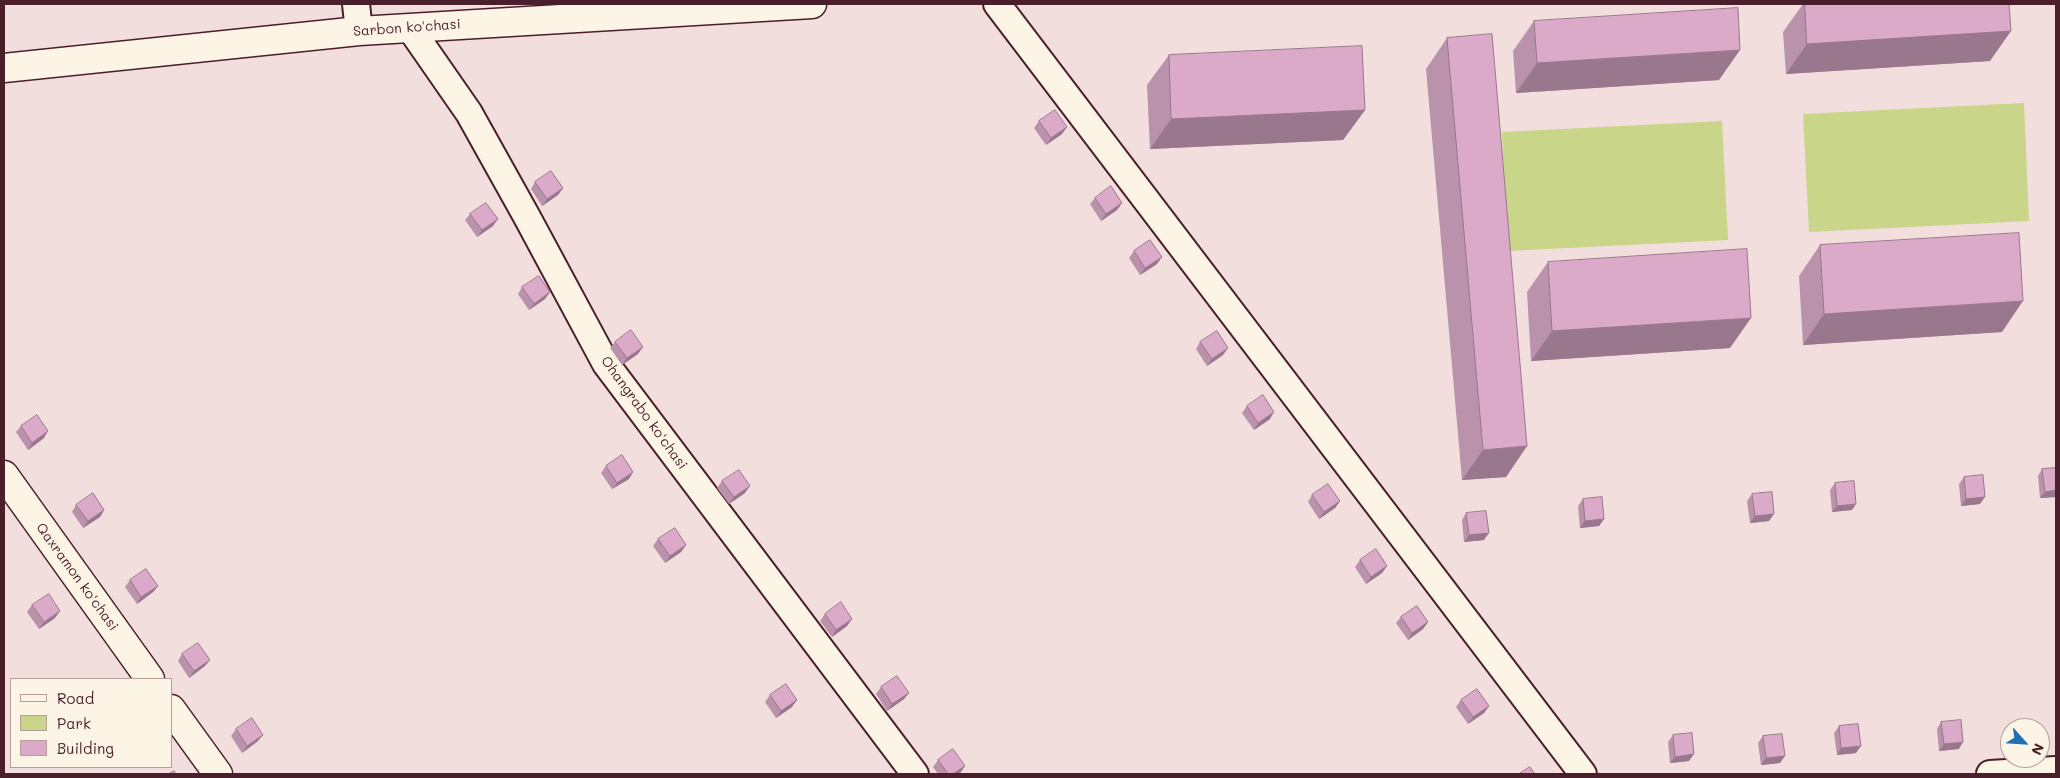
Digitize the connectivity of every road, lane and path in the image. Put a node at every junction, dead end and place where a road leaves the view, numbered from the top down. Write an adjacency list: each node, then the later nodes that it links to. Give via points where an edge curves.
1 (356, 4): 5 (street)
2 (812, 4): 4 (street, Sarbon ko'chasi)
3 (997, 4): 13 (street)
4 (410, 28): 5 (street, Sarbon ko'chasi); 12 (street, Ohangrabo ko'chasi, via 469,113 606,364)
5 (359, 31): 6 (street, Sarbon ko'chasi)
6 (4, 68)
7 (4, 474): 8 (street, Qaxramon ko'chasi)
8 (149, 678)
9 (172, 710): 11 (street)
10 (2056, 770): 14 (street)
11 (218, 774)
12 (915, 774)
13 (1583, 774)
14 (1990, 774)

